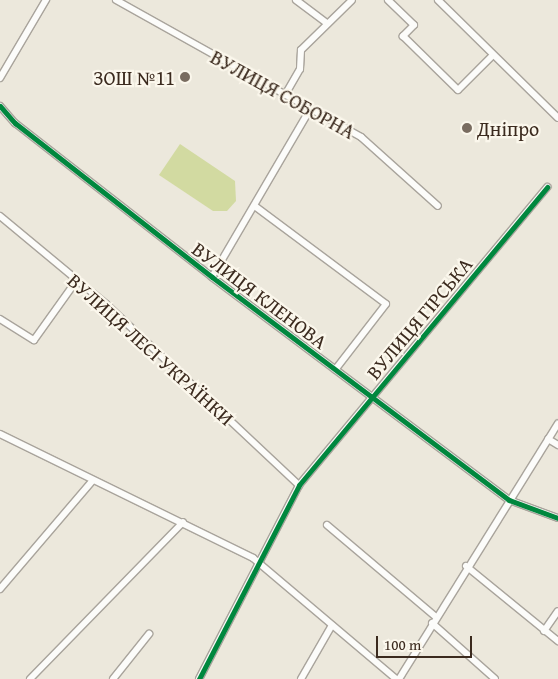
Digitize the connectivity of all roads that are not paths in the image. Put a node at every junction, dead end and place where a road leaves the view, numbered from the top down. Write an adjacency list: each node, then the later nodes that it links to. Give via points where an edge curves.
1 (46, 0): 9 (street)
2 (116, 0): 10 (street, ВУЛИЦЯ СОБОРНА)
3 (296, 0): 7 (street)
4 (352, 0): 7 (street)
5 (388, 0): 8 (street, via 414,25 404,36 458,90)
6 (438, 0): 8 (street)
7 (327, 23): 10 (street, via 301,50 300,69)
8 (493, 55): 13 (street)
9 (0, 78)
10 (285, 95): 12 (street, ВУЛИЦЯ СОБОРНА)
11 (0, 106): 18 (street, ВУЛИЦЯ КЛЕНОВА, via 15,123)
12 (310, 109): 15 (street, ВУЛИЦЯ СОБОРНА, via 361,137); 16 (street)
13 (558, 118)
14 (547, 187): 22 (street, ВУЛИЦЯ ГІРСЬКА)
15 (438, 206)
16 (256, 207): 18 (street); 21 (street, via 386,304)
17 (0, 216): 19 (street, ВУЛИЦЯ ЛЕСІ УКРАЇНКИ)
18 (212, 277): 21 (street, ВУЛИЦЯ КЛЕНОВА)
19 (77, 280): 20 (street, via 34,340); 28 (street, ВУЛИЦЯ ЛЕСІ УКРАЇНКИ)
20 (0, 319)
21 (335, 370): 22 (street, ВУЛИЦЯ КЛЕНОВА)
22 (372, 398): 28 (street, ВУЛИЦЯ ГІРСЬКА); 29 (street, ВУЛИЦЯ КЛЕНОВА)
23 (558, 424): 25 (street)
24 (0, 434): 27 (street)
25 (548, 439): 26 (street); 29 (street)
26 (558, 445)
27 (93, 480): 31 (street); 35 (street)
28 (299, 485): 33 (street, ВУЛИЦЯ ГІРСЬКА)
29 (508, 500): 30 (street, ВУЛИЦЯ КЛЕНОВА); 34 (street)
30 (558, 518)
31 (183, 522): 33 (street); 42 (street)
32 (327, 525): 37 (street)
33 (258, 562): 38 (street); 44 (street, ВУЛИЦЯ ГІРСЬКА)
34 (466, 566): 37 (street); 39 (street)
35 (1, 587)
36 (558, 611): 39 (street)
37 (434, 620): 46 (street); 47 (street)
38 (332, 625): 45 (street); 46 (street)
39 (544, 631): 41 (street)
40 (149, 634): 43 (street)
41 (558, 641)
42 (30, 679)
43 (113, 679)
44 (198, 679)
45 (301, 679)
46 (397, 679)
47 (495, 679)

